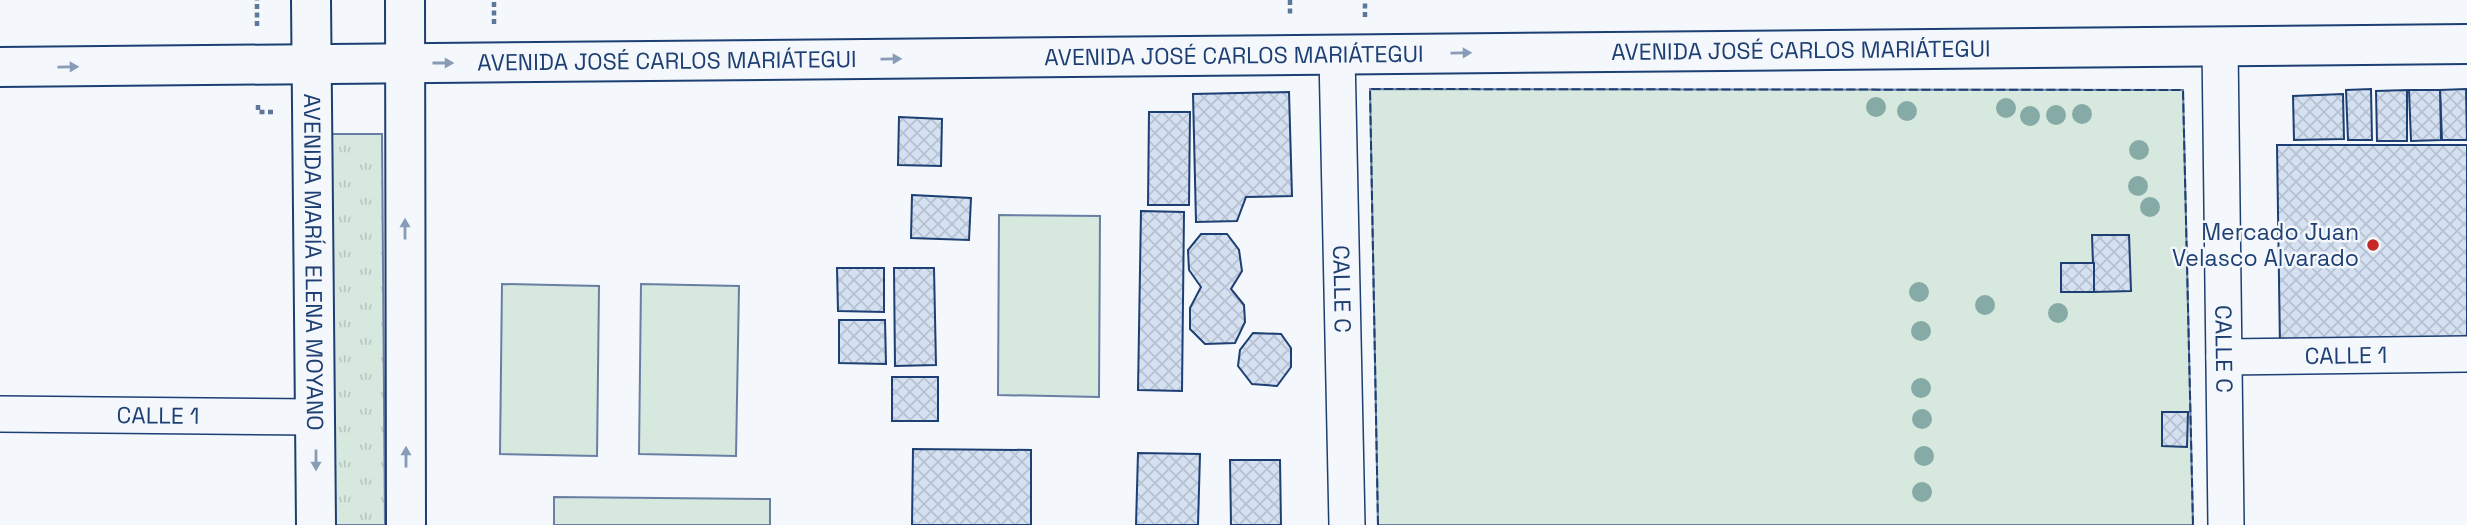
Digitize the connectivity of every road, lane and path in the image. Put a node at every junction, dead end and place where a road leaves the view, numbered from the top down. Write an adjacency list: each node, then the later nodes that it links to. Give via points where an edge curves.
1 (311, 0): 7 (street, AVENIDA MARÍA ELENA MOYANO)
2 (405, 0): 6 (street)
3 (2467, 44): 4 (street, AVENIDA JOSÉ CARLOS MARIÁTEGUI)
4 (2220, 46): 5 (street, AVENIDA JOSÉ CARLOS MARIÁTEGUI, one-way to 4); 10 (street, CALLE C)
5 (1336, 55): 6 (street, AVENIDA JOSÉ CARLOS MARIÁTEGUI, one-way to 5); 15 (street, CALLE C)
6 (404, 63): 7 (street, AVENIDA JOSÉ CARLOS MARIÁTEGUI); 14 (street, one-way to 6)
7 (312, 65): 8 (street, AVENIDA JOSÉ CARLOS MARIÁTEGUI, one-way to 7); 12 (street, AVENIDA MARÍA ELENA MOYANO)
8 (0, 67)
9 (2467, 354): 10 (street, CALLE 1)
10 (2224, 358): 16 (street, CALLE C)
11 (0, 414): 12 (street, CALLE 1)
12 (315, 417): 13 (street, AVENIDA MARÍA ELENA MOYANO, one-way to 13)
13 (316, 525)
14 (406, 525)
15 (1347, 525)
16 (2226, 525)

